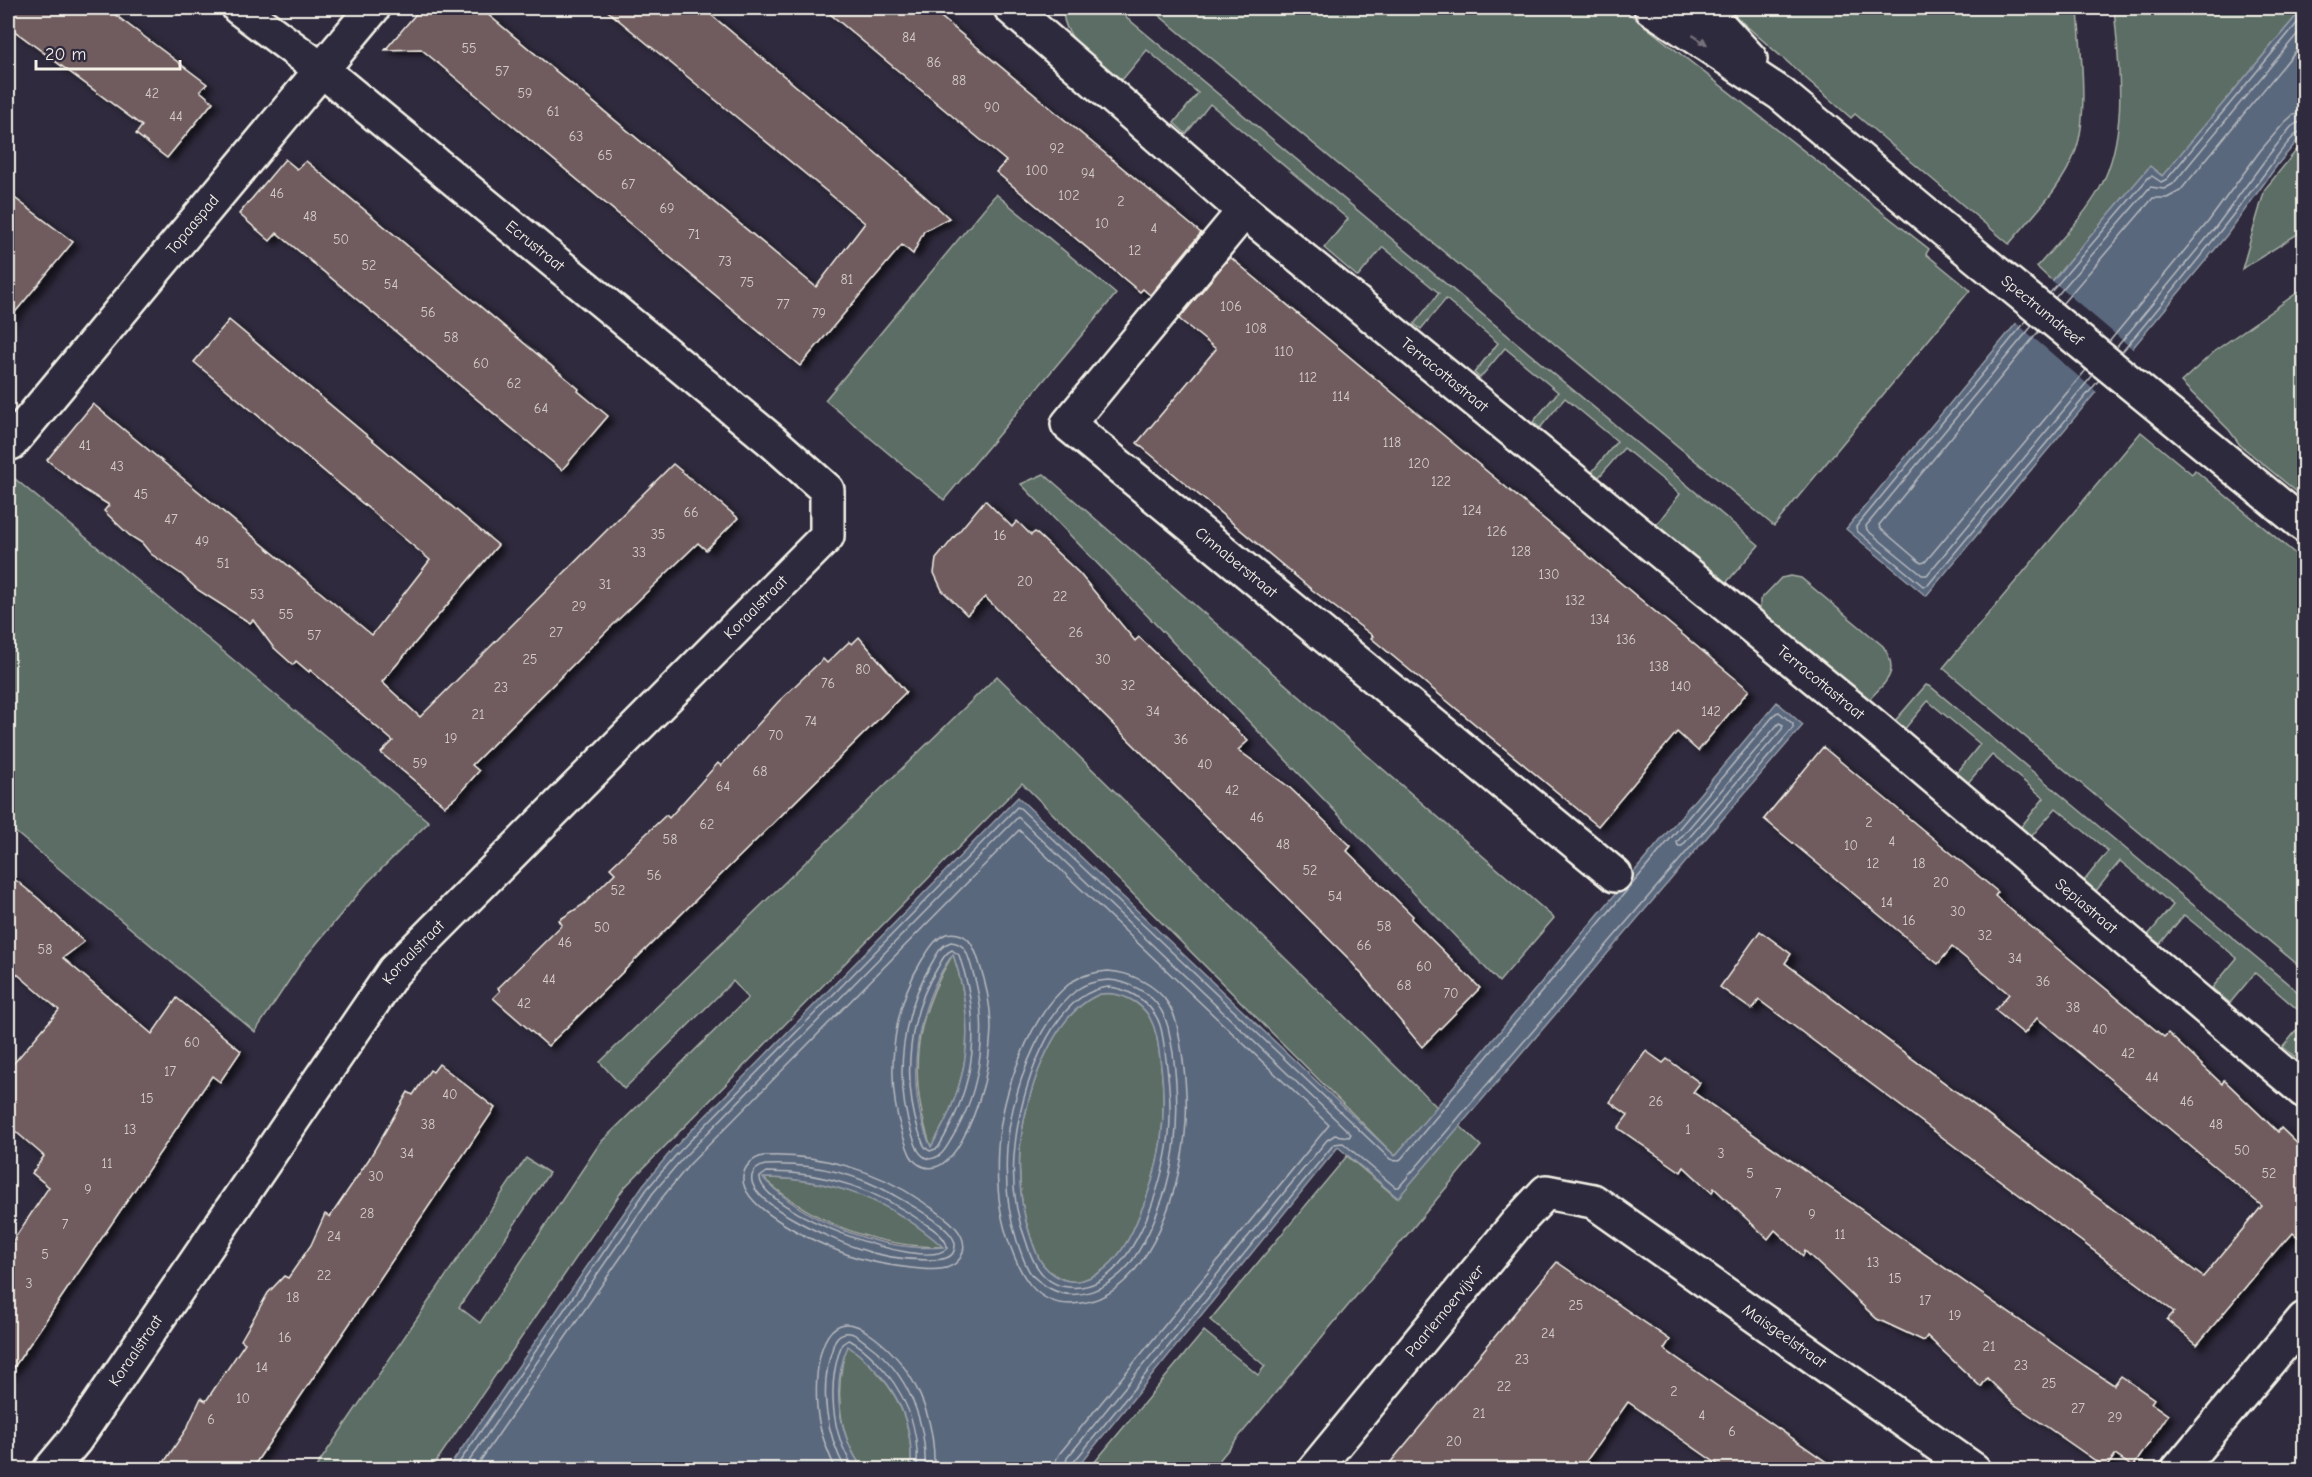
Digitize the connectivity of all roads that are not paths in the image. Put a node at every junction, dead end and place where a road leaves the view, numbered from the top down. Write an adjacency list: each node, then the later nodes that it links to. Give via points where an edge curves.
1 (239, 8): 6 (street, Ecrustraat)
2 (373, 8): 6 (street, Topaaspad)
3 (1651, 8): 7 (street, Spectrumdreef, one-way to 7)
4 (1704, 8): 7 (street, Spectrumdreef)
5 (1025, 12): 8 (street, Terracottastraat)
6 (322, 70): 9 (street, Topaaspad); 10 (street, Ecrustraat)
7 (1781, 94): 11 (street, Spectrumdreef)
8 (1244, 211): 12 (street, Terracottastraat); 13 (street, Cinnaberstraat, via 1068,424)
9 (11, 443)
10 (827, 490): 17 (street, Koraalstraat, via 827,536 394,971 75,1440)
11 (2304, 525)
12 (1869, 722): 14 (street, Sepiastraat)
13 (1615, 875)
14 (2304, 1091)
15 (1593, 1201): 18 (street, Paarlemoervijver, via 1546,1192); 19 (street, Maisgeelstraat)
16 (2304, 1319): 20 (street)
17 (50, 1470)
18 (1314, 1470)
19 (1974, 1470)
20 (2178, 1470)

